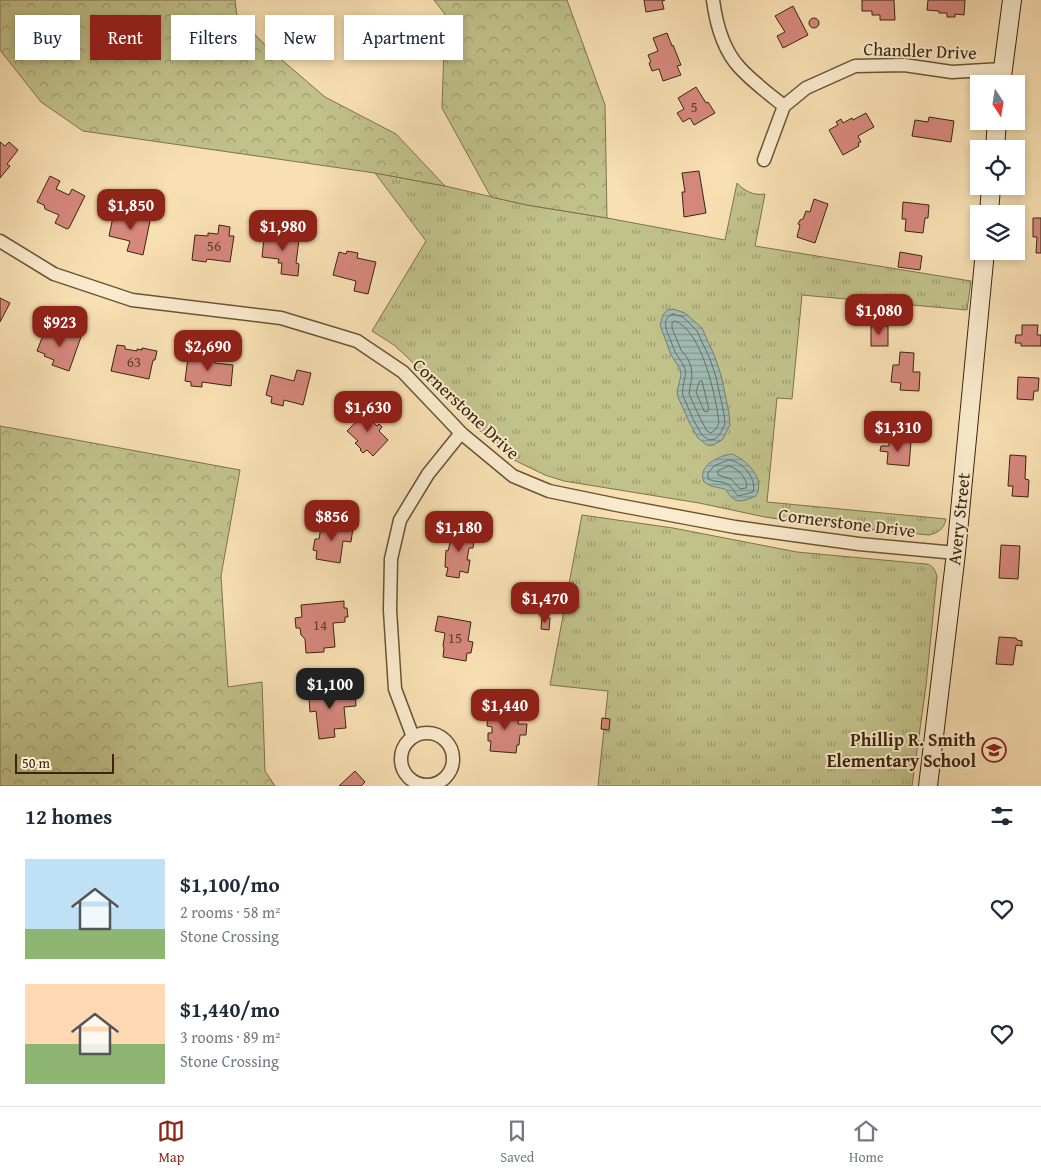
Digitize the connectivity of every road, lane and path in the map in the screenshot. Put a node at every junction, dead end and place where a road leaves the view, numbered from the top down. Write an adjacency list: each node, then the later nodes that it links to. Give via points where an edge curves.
1 (713, 0): 5 (street, via 726,49 739,68)
2 (1012, 0): 4 (main road)
3 (982, 75): 5 (street, Chandler Drive, via 904,65 854,66 806,88)
4 (1002, 75)
5 (784, 106): 6 (street)
6 (764, 160)
7 (0, 241): 9 (street, Cornerstone Drive, via 54,274 132,300 281,318 357,341 403,372)
8 (984, 260): 10 (main road, Avery Street)
9 (461, 433): 10 (street, Cornerstone Drive, via 513,476 549,490 735,527); 11 (street, via 428,474 400,520 391,559 390,610 395,689)
10 (956, 553): 12 (main road, Avery Street)
11 (413, 737): 11 (street, via 402,752 404,771 421,784 442,780 453,764 449,745 435,734)
12 (928, 786)

